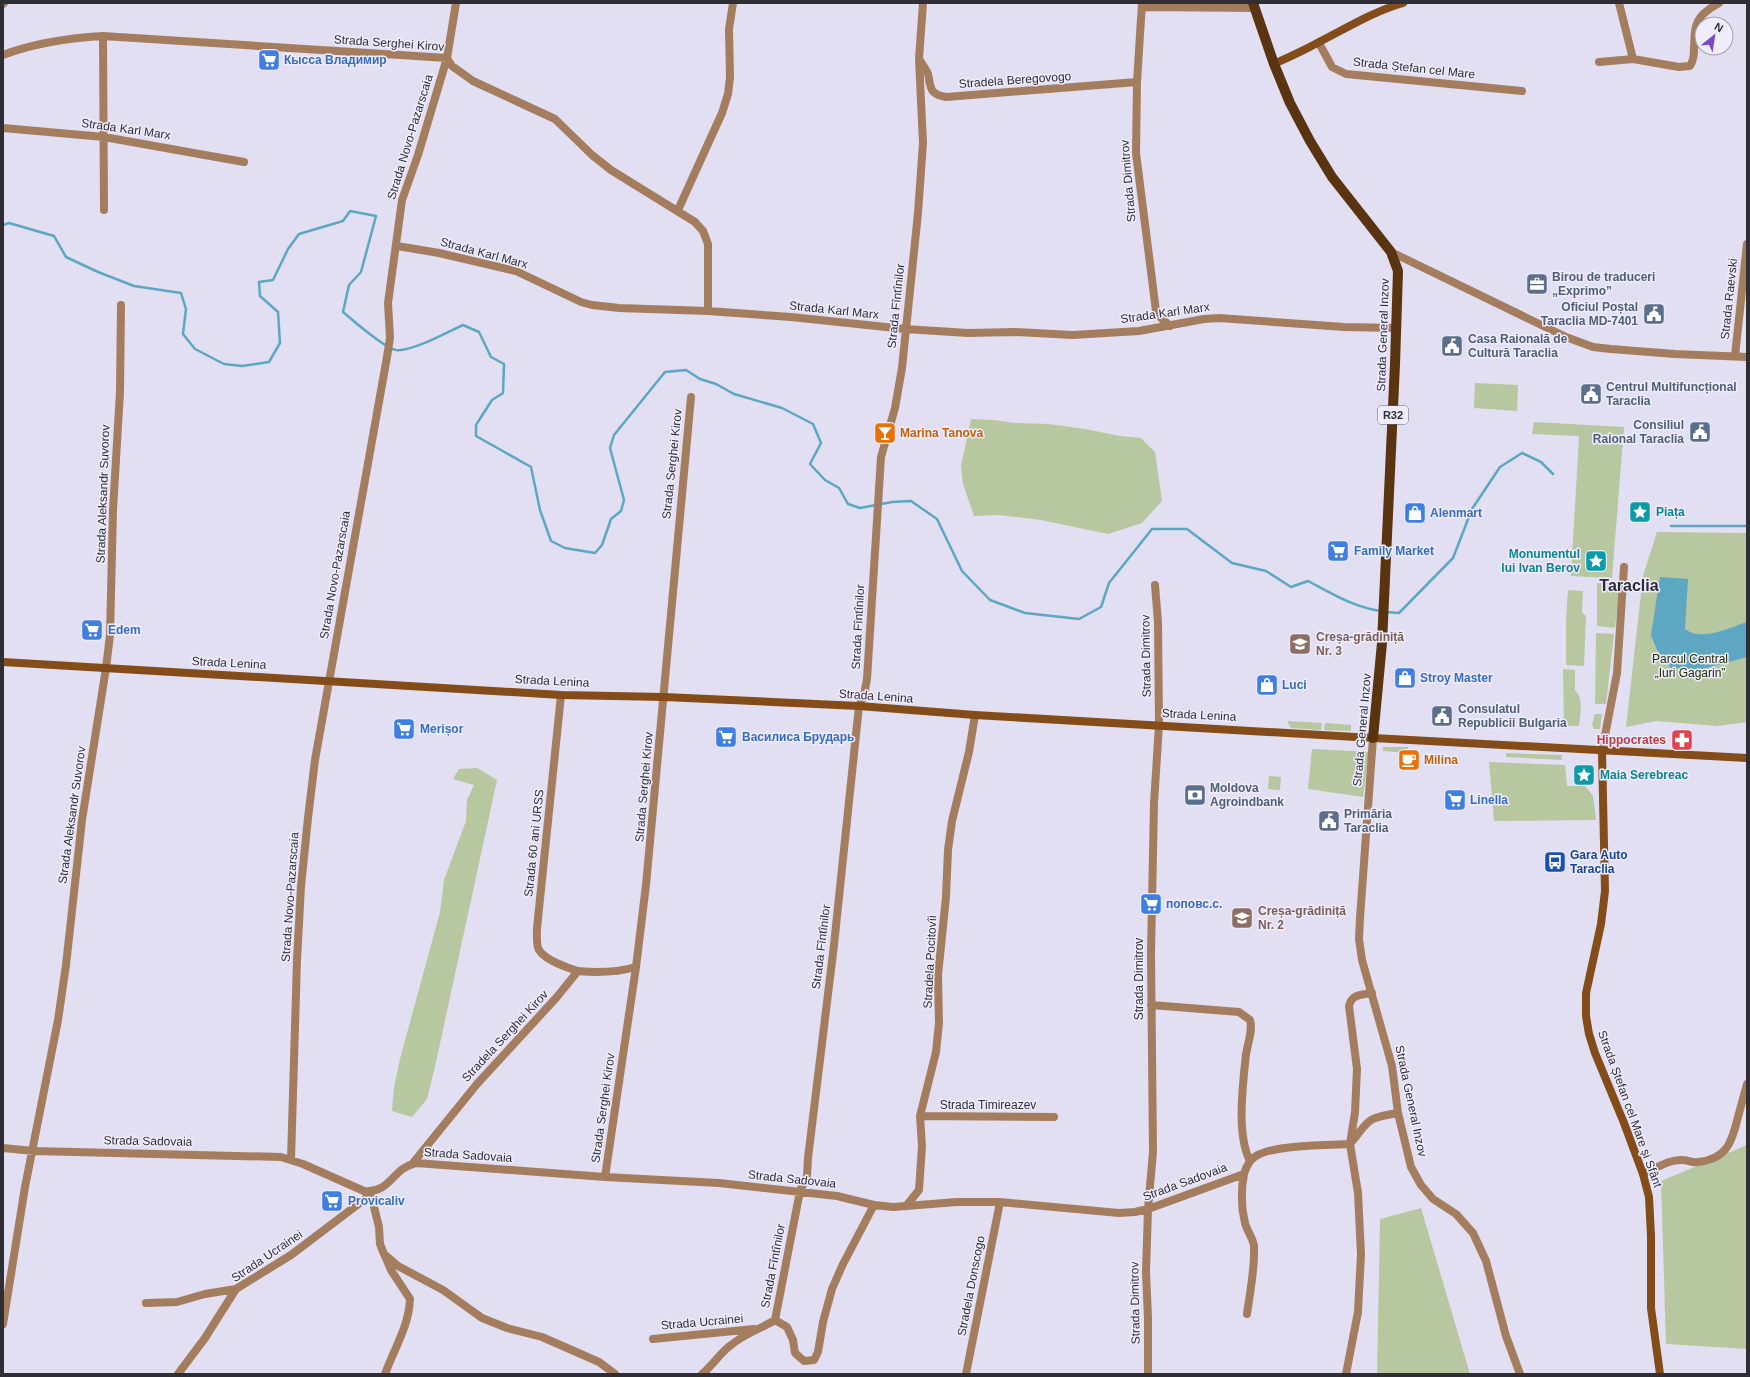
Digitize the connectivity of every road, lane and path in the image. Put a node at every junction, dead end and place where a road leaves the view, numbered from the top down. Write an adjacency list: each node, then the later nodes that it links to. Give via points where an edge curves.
1 (456, 3): 12 (street, Strada Novo-Pazarscaia)
2 (733, 3): 23 (street, via 729,29 728,94 722,113)
3 (923, 3): 13 (street, Strada Fîntînilor)
4 (1403, 3): 10 (street, via 1356,21)
5 (1620, 3): 14 (street)
6 (1719, 3): 14 (street, via 1696,22 1694,58 1690,66 1679,67)
7 (1142, 5): 8 (street); 17 (street, Strada Dimitrov)
8 (1254, 6): 16 (main road, R32)
9 (103, 36): 11 (street, Strada Serghei Kirov, via 21,48); 12 (street, Strada Serghei Kirov); 20 (street)
10 (1319, 43): 16 (street); 18 (street, Strada Ștefan cel Mare, via 1332,66 1346,74)
11 (3, 55)
12 (447, 58): 23 (street, Strada Serghei Kirov, via 452,66 473,81 555,119 611,170); 25 (street, Strada Novo-Pazarscaia, via 402,200)
13 (919, 59): 17 (street, Stradela Beregovogo, via 933,92 946,97); 31 (street, Strada Fîntînilor, via 923,143)
14 (1632, 59): 15 (street)
15 (1598, 62)
16 (1274, 64): 26 (main road, R32, via 1293,109 1332,177)
17 (1137, 82): 29 (street, Strada Dimitrov, via 1136,153 1156,311)
18 (1522, 91)
19 (3, 128): 20 (street, Strada Karl Marx)
20 (104, 136): 21 (street, Strada Karl Marx); 22 (street)
21 (244, 162)
22 (104, 210)
23 (678, 210): 28 (street, Strada Serghei Kirov, via 703,232 708,244)
24 (1747, 244): 32 (street, Strada Raevski)
25 (397, 246): 28 (street, Strada Karl Marx, via 516,271 564,295 592,305); 39 (street, Strada Novo-Pazarscaia, via 388,303 390,338)
26 (1391, 252): 30 (main road, Strada General Inzov / R32, via 1398,271); 32 (street, via 1581,343 1611,349)
27 (121, 305): 38 (street, Strada Aleksandr Suvorov, via 110,635)
28 (708, 311): 31 (street, Strada Karl Marx)
29 (1170, 326): 30 (street, Strada Karl Marx, via 1219,318); 31 (street, Strada Karl Marx, via 1139,331 1073,335)
30 (1397, 328): 45 (main road, Strada General Inzov / R32, via 1382,643)
31 (905, 329): 42 (street, Strada Fîntînilor, via 895,408 881,457 867,679)
32 (1735, 356): 33 (street)
33 (1747, 357)
34 (691, 397): 41 (street, Strada Serghei Kirov)
35 (1624, 567): 46 (street, Strada Ștefan cel Mare și Sfânt, via 1617,673)
36 (1155, 584): 44 (street, Strada Dimitrov)
37 (3, 662): 38 (street, Strada Lenina)
38 (106, 668): 39 (street, Strada Lenina); 58 (street, Strada Aleksandr Suvorov, via 82,820 61,1004)
39 (329, 680): 40 (street, Strada Lenina); 59 (street, Strada Novo-Pazarscaia, via 315,760 301,886)
40 (561, 695): 41 (street, Strada Lenina); 49 (street, Strada 60 ani URSS, via 536,928 539,950 546,957)
41 (664, 697): 42 (street, Strada Lenina); 48 (street, Strada Serghei Kirov)
42 (859, 706): 43 (street, Strada Lenina); 66 (street, Strada Fîntînilor, via 807,1176)
43 (975, 715): 44 (street, Strada Lenina); 54 (street, Stradela Pocitovîi, via 948,850 938,975 939,1023 936,1052)
44 (1159, 725): 45 (street, Strada Lenina); 51 (street, Strada Dimitrov, via 1154,803)
45 (1373, 738): 46 (street, Strada Lenina); 50 (street, Strada General Inzov, via 1359,939)
46 (1602, 751): 47 (street, Strada Lenina); 63 (street, Strada Ștefan cel Mare și Sfânt, via 1605,891 1601,924 1586,993 1586,1016 1595,1052)
47 (1747, 758)
48 (636, 967): 49 (street, via 589,973); 64 (street, Strada Serghei Kirov)
49 (578, 971): 61 (street, Stradela Serghei Kirov, via 477,1084)
50 (1372, 993): 53 (street, Strada General Inzov, via 1392,1066); 56 (street, via 1355,996 1349,1006 1357,1069 1355,1112)
51 (1151, 1004): 60 (street, via 1239,1012 1248,1017 1251,1024 1242,1102 1245,1152); 70 (street, Strada Dimitrov, via 1153,1152)
52 (1747, 1084): 63 (street, via 1734,1134 1730,1145 1723,1153 1712,1160 1669,1162)
53 (1398, 1113): 56 (street, via 1378,1116 1366,1122); 86 (street, Strada General Inzov, via 1411,1167 1421,1185 1433,1199 1456,1214 1473,1233 1486,1261 1506,1336)
54 (920, 1116): 55 (street, Strada Timireazev); 69 (street, Stradela Pocitovîi, via 922,1146 919,1190)
55 (1054, 1118)
56 (1350, 1144): 60 (street, via 1277,1150 1260,1154); 85 (street, via 1358,1194 1361,1254 1358,1312)
57 (3, 1148): 58 (street, Strada Sadovaia)
58 (34, 1151): 59 (street, Strada Sadovaia, via 267,1156); 76 (street, Strada Aleksandr Suvorov, via 25,1187)
59 (291, 1160): 65 (street, Strada Sadovaia, via 364,1191)
60 (1250, 1161): 62 (street, Strada Sadovaia)
61 (413, 1164): 64 (street, Strada Sadovaia); 65 (street, Strada Sadovaia, via 404,1168 377,1191)
62 (1244, 1174): 70 (street, Strada Sadovaia); 74 (street, via 1243,1210 1245,1223 1254,1244)
63 (1643, 1174): 87 (street, Strada Ștefan cel Mare și Sfânt, via 1651,1215 1650,1290)
64 (605, 1177): 66 (street, Strada Sadovaia, via 719,1183)
65 (370, 1191): 71 (street); 72 (street, Strada Ucrainei, via 364,1199 291,1256)
66 (800, 1191): 68 (street, Strada Sadovaia); 75 (street, Strada Fîntînilor)
67 (1000, 1202): 69 (street, Strada Sadovaia); 70 (street, Strada Sadovaia, via 1119,1213); 83 (street, Stradela Donscogo)
68 (874, 1205): 69 (street, Strada Sadovaia); 75 (street, via 832,1289 814,1360 804,1361 795,1353 787,1327)
69 (906, 1206)
70 (1148, 1209): 84 (street, Strada Dimitrov)
71 (384, 1254): 80 (street, via 410,1299 407,1322); 81 (street, via 398,1266 443,1290 482,1318 542,1337 598,1362)
72 (236, 1289): 73 (street, via 204,1294 177,1302); 79 (street, Strada Ucrainei, via 205,1338)
73 (146, 1303)
74 (1247, 1314)
75 (775, 1320): 77 (street, Strada Ucrainei)
76 (3, 1324)
77 (754, 1329): 78 (street, Strada Ucrainei); 82 (street, Strada Ucrainei, via 731,1345)
78 (653, 1339)
79 (178, 1374)
80 (385, 1374)
81 (615, 1374)
82 (702, 1374)
83 (966, 1374)
84 (1148, 1374)
85 (1346, 1374)
86 (1520, 1374)
87 (1660, 1374)

